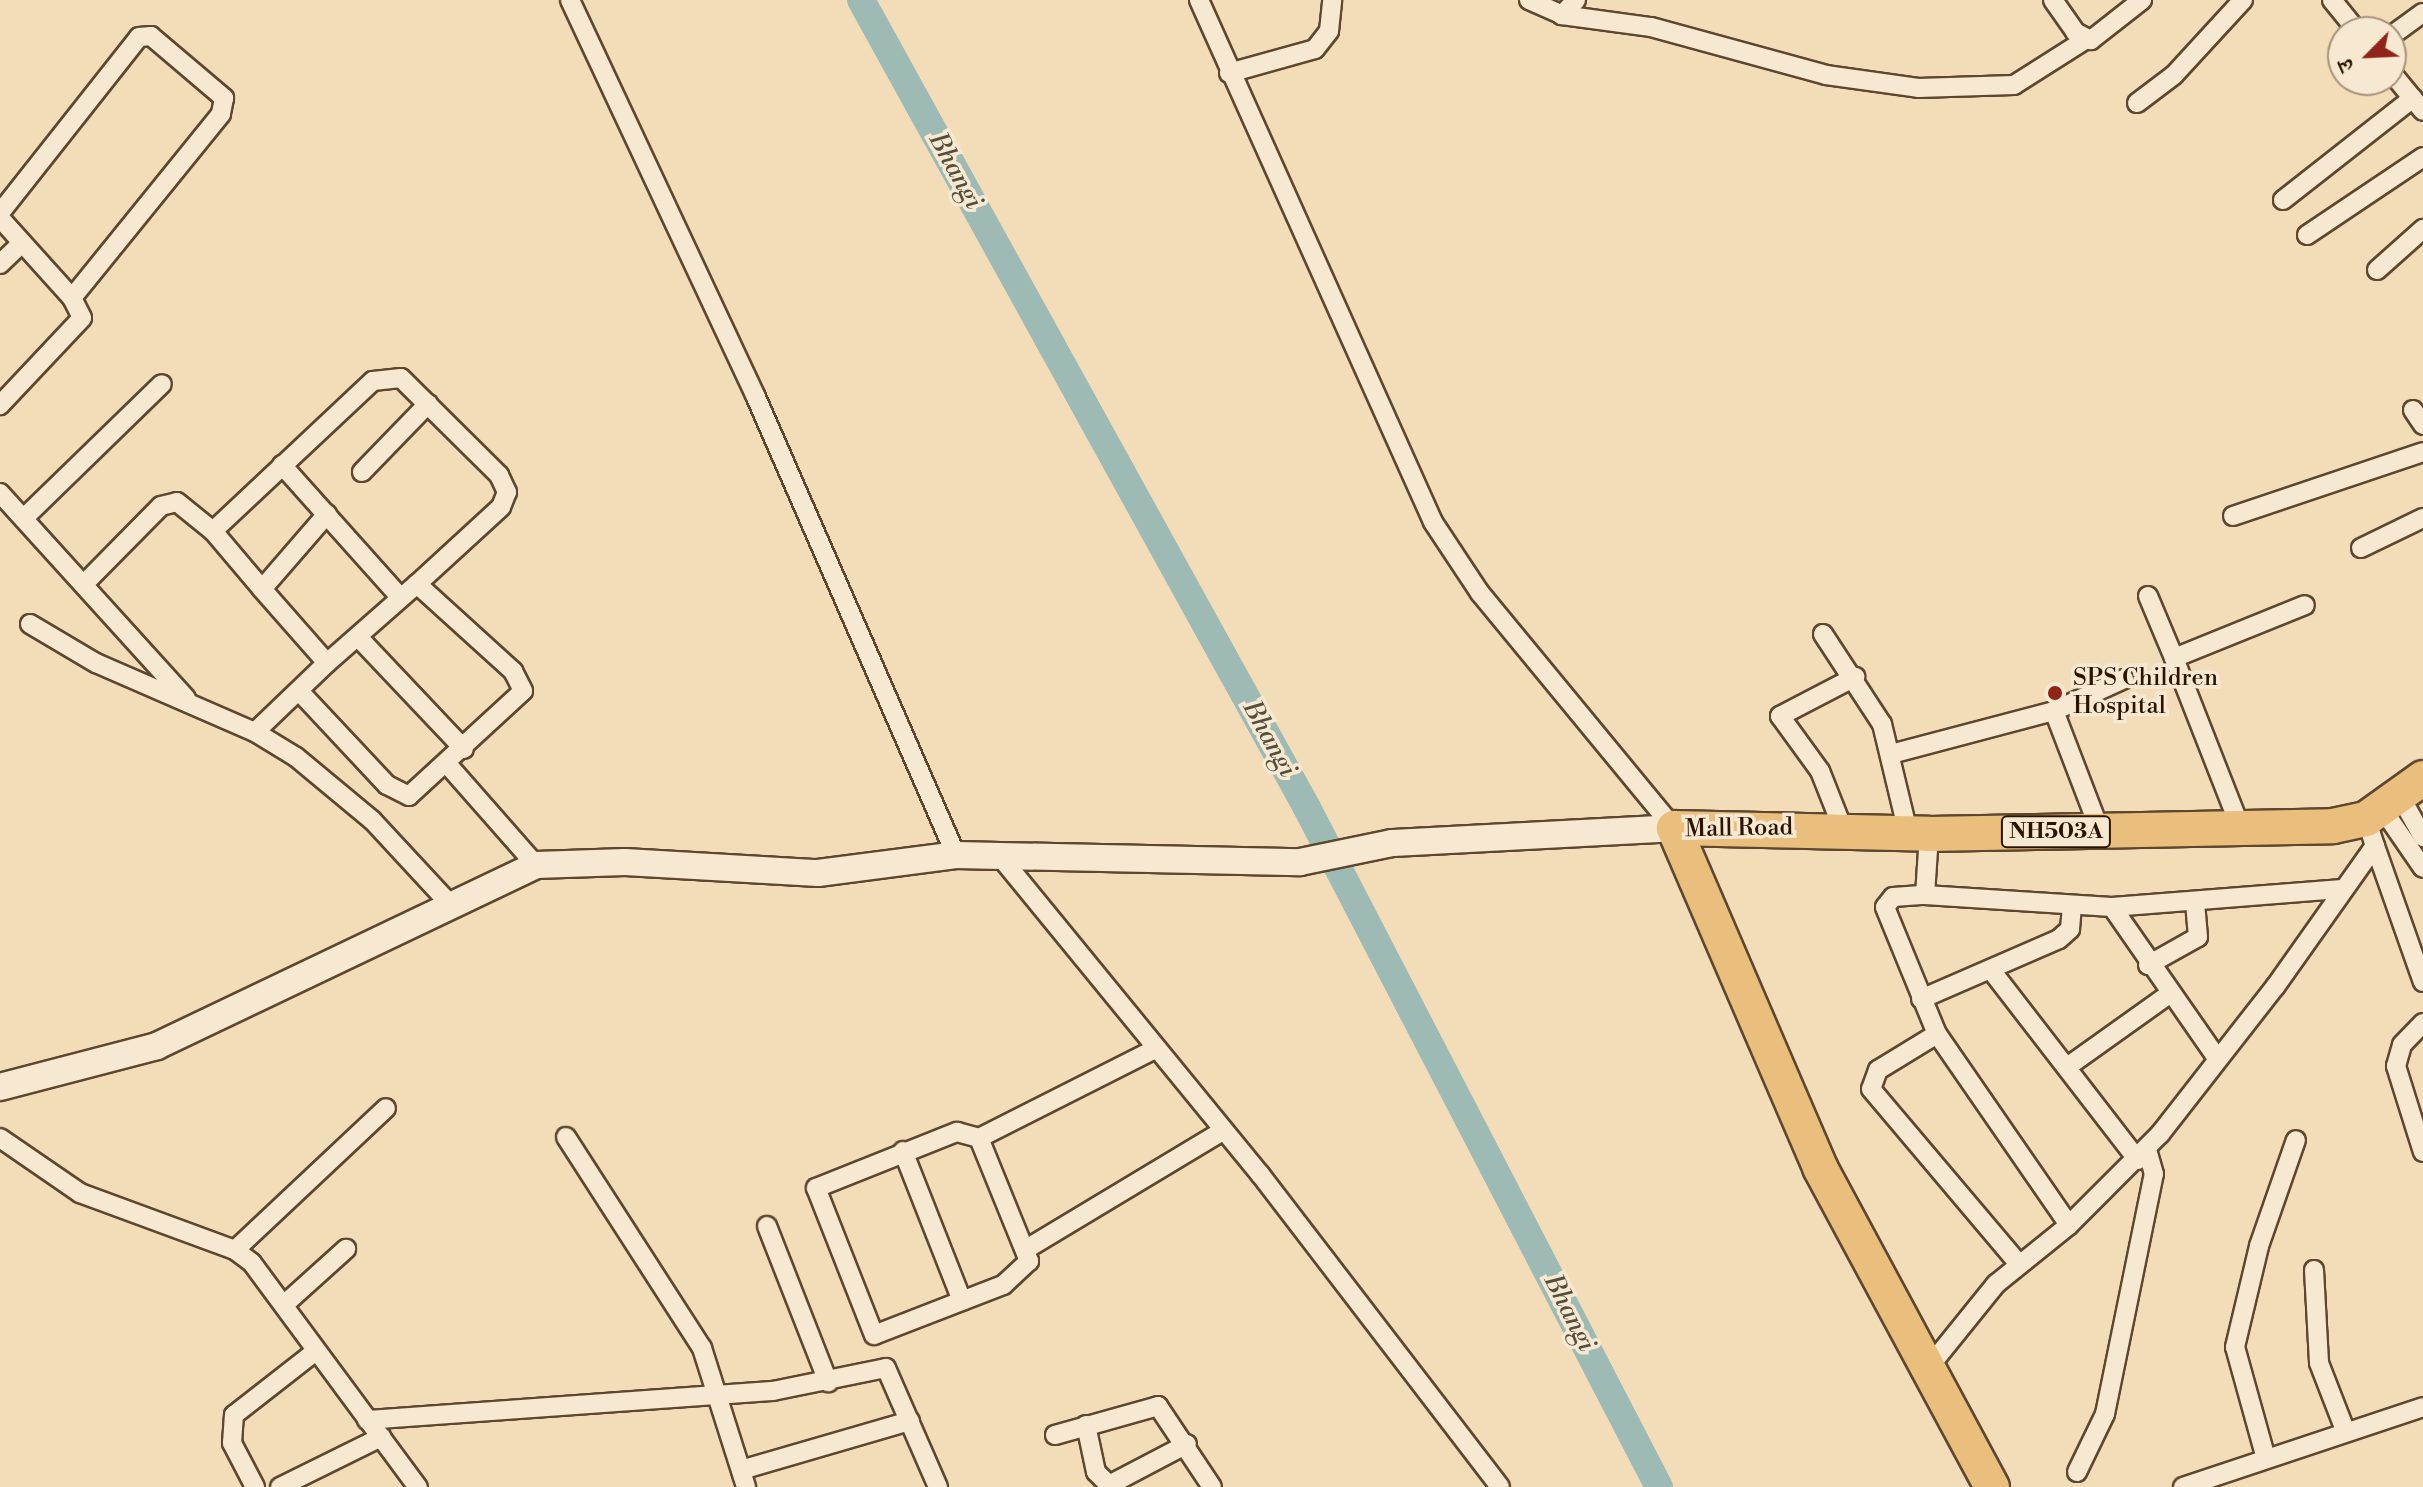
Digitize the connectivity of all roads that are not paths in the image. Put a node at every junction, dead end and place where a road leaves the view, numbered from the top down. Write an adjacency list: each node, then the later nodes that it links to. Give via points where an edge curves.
1 (570, 0): 66 (street, via 755,395)
2 (1199, 0): 13 (street)
3 (1332, 0): 13 (street, via 1329,31 1315,49)
4 (1529, 0): 10 (street)
5 (1576, 0): 10 (street)
6 (2053, 0): 12 (street)
7 (2142, 0): 12 (street, via 2099,37)
8 (2243, 0): 14 (street, via 2174,75)
9 (2332, 0): 11 (street)
10 (1562, 15): 12 (street, via 1651,27 1826,75 1930,89 2014,85)
11 (2345, 16)
12 (2085, 40)
13 (1229, 73): 59 (street, via 1433,522 1480,593)
14 (2137, 103)
15 (2418, 104): 17 (street)
16 (2423, 157): 20 (street)
17 (2283, 200)
18 (0, 216): 21 (street); 24 (street, via 139,37 151,36 224,98 221,114)
19 (2423, 229): 23 (street)
20 (2307, 235)
21 (22, 243): 22 (street); 24 (street)
22 (0, 264)
23 (2377, 270)
24 (72, 298): 27 (street, via 81,325)
25 (162, 384): 34 (street)
26 (428, 404): 29 (street, via 401,378 385,375); 30 (street); 39 (street, via 507,492 501,507)
27 (0, 405)
28 (2423, 452): 33 (street)
29 (282, 465): 32 (street); 36 (street)
30 (362, 472)
31 (0, 493): 34 (street)
32 (327, 514): 40 (street); 42 (street)
33 (2233, 516)
34 (24, 518): 38 (street)
35 (2423, 518): 37 (street)
36 (213, 531): 38 (street, via 177,502 161,506); 40 (street)
37 (2361, 548)
38 (85, 583): 52 (street)
39 (417, 584): 42 (street); 55 (street, via 522,686 512,707)
40 (262, 589): 48 (street)
41 (2148, 596): 47 (street)
42 (401, 598): 46 (street)
43 (2305, 605): 47 (street)
44 (30, 624): 52 (street, via 96,663)
45 (1823, 634): 49 (street)
46 (358, 637): 48 (street); 55 (street)
47 (2174, 658): 61 (street)
48 (327, 663): 51 (street)
49 (1855, 677): 56 (street); 60 (street, via 1780,716 1820,771)
50 (2124, 679): 53 (street)
51 (299, 691): 54 (street); 57 (street, via 402,796)
52 (191, 703): 54 (street)
53 (2054, 711): 56 (street); 62 (street)
54 (255, 732): 71 (street, via 326,778)
55 (464, 749): 57 (street)
56 (1891, 754): 63 (street)
57 (448, 765): 67 (street)
58 (2389, 810): 61 (highway, Mall Road / NH503A); 64 (street); 68 (street); 69 (street); 77 (street)
59 (1674, 828): 60 (highway, Mall Road / NH503A); 65 (street, via 1471,837 1322,859 1241,862); 106 (highway, Mall Road, via 1820,1167)
60 (1843, 829): 63 (highway, Mall Road / NH503A)
61 (2241, 829): 62 (highway, Mall Road / NH503A)
62 (2100, 831): 63 (highway, Mall Road / NH503A)
63 (1918, 833): 70 (street)
64 (2423, 837)
65 (998, 854): 66 (street); 82 (street)
66 (956, 855): 67 (street, via 818,873 625,862)
67 (536, 865): 71 (street)
68 (2423, 868)
69 (2342, 889): 72 (street); 83 (street, via 2275,987)
70 (1925, 895): 73 (street); 79 (street, via 1893,897 1885,907)
71 (448, 902): 85 (street, via 157,1046)
72 (2195, 902): 74 (street); 75 (street, via 2198,937)
73 (2072, 907): 74 (street); 76 (street, via 2067,934)
74 (2112, 907): 75 (street)
75 (2148, 965): 78 (street)
76 (1991, 970): 79 (street); 84 (street)
77 (2423, 982)
78 (2168, 995): 83 (street); 84 (street)
79 (1921, 999): 81 (street)
80 (2423, 1023): 93 (street, via 2402,1045 2396,1066)
81 (1937, 1034): 95 (street); 100 (street, via 1878,1070 1871,1089)
82 (1157, 1048): 87 (street); 90 (street)
83 (2217, 1058): 94 (street)
84 (2067, 1067): 94 (street)
85 (0, 1087)
86 (386, 1108): 99 (street)
87 (1223, 1131): 97 (street); 126 (street)
88 (566, 1137): 109 (street, via 702,1348)
89 (0, 1138): 99 (street, via 47,1177 80,1193)
90 (979, 1138): 92 (street, via 957,1132); 97 (street)
91 (2296, 1140): 118 (street, via 2259,1246 2235,1347)
92 (903, 1151): 102 (street); 104 (street, via 816,1188)
93 (2423, 1152)
94 (2143, 1154): 95 (street); 119 (street, via 2154,1174 2105,1414)
95 (2069, 1225): 100 (street)
96 (767, 1226): 108 (street)
97 (1028, 1248): 102 (street, via 1029,1261 1015,1279)
98 (346, 1249): 103 (street)
99 (235, 1250): 103 (street)
100 (2018, 1263): 106 (street)
101 (2314, 1270): 114 (street, via 2319,1363)
102 (962, 1301): 104 (street)
103 (286, 1303): 105 (street)
104 (874, 1335): 107 (street)
105 (316, 1351): 111 (street); 121 (street, via 234,1415 232,1443)
106 (1929, 1367): 127 (highway, Mall Road)
107 (886, 1368): 108 (street); 112 (street)
108 (828, 1382): 109 (street)
109 (720, 1395): 111 (street); 120 (street)
110 (2423, 1407): 114 (street)
111 (367, 1420): 116 (street)
112 (910, 1421): 120 (street); 124 (street)
113 (1086, 1425): 115 (street); 117 (street, via 1153,1404); 117 (street, via 1096,1472 1109,1485)
114 (2345, 1430): 118 (street)
115 (1055, 1435)
116 (381, 1437): 122 (street); 123 (street)
117 (1187, 1444): 125 (street)
118 (2265, 1455): 128 (street)
119 (2077, 1472)
120 (744, 1478)
121 (255, 1487)
122 (280, 1487)
123 (418, 1487)
124 (938, 1487)
125 (1212, 1487)
126 (1500, 1487)
127 (1992, 1487)
128 (2183, 1487)

